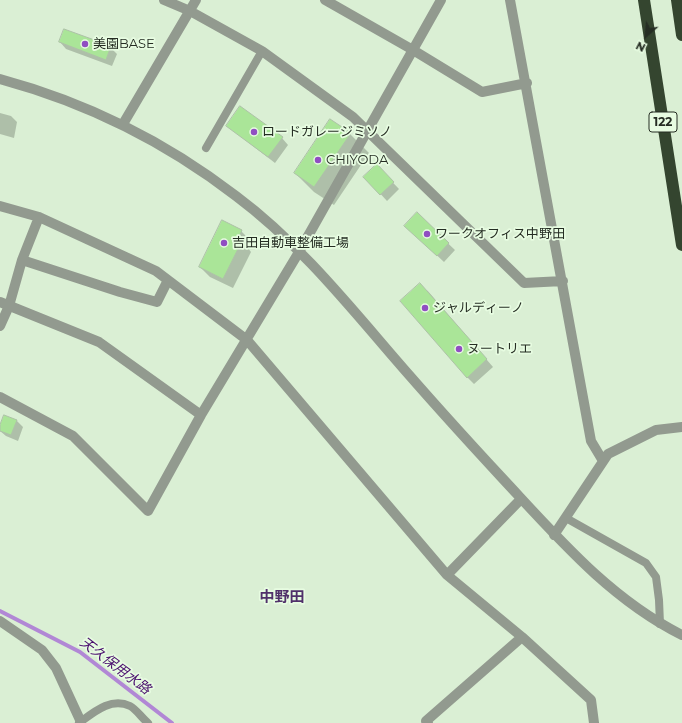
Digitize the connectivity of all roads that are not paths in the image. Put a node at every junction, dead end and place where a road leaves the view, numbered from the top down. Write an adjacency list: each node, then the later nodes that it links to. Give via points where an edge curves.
1 (164, 0): 9 (street)
2 (196, 0): 9 (street)
3 (325, 0): 8 (street)
4 (441, 0): 11 (street)
5 (510, 0): 14 (street)
6 (644, 0): 20 (highway, 122)
7 (677, 0): 10 (highway)
8 (339, 3): 11 (street)
9 (190, 11): 12 (street); 15 (street)
10 (682, 35)
11 (413, 50): 14 (street, via 482,92); 16 (street)
12 (262, 51): 16 (street, via 353,117); 17 (lane)
13 (0, 79): 15 (street)
14 (527, 83): 24 (street)
15 (123, 124): 21 (street, via 202,171 237,196)
16 (368, 131): 21 (street); 24 (street, via 524,283)
17 (206, 148)
18 (0, 206): 19 (street)
19 (39, 217): 22 (street); 23 (street, via 156,270)
20 (682, 245)
21 (300, 252): 27 (street); 32 (street)
22 (22, 260): 23 (street, via 157,302); 25 (street)
23 (168, 280): 27 (street)
24 (563, 281): 31 (street, via 591,441)
25 (4, 304): 26 (street); 29 (street, via 99,342)
26 (0, 326)
27 (247, 340): 29 (street); 35 (street)
28 (0, 397): 29 (street, via 73,436 148,511)
29 (201, 415)
30 (682, 427): 31 (street, via 656,430 608,454)
31 (603, 461): 33 (street)
32 (521, 499): 34 (street); 35 (street)
33 (566, 518): 34 (street); 37 (lane, via 646,563 656,577)
34 (554, 535): 37 (street, via 589,570 633,606)
35 (447, 575): 39 (street)
36 (0, 621): 40 (street, via 42,650 56,668)
37 (660, 624): 38 (street)
38 (682, 635)
39 (522, 637): 42 (street, via 426,721); 43 (street, via 591,700)
40 (80, 722): 41 (lane, via 100,708 122,703 131,706)
41 (148, 723)
42 (428, 723)
43 (594, 723)

